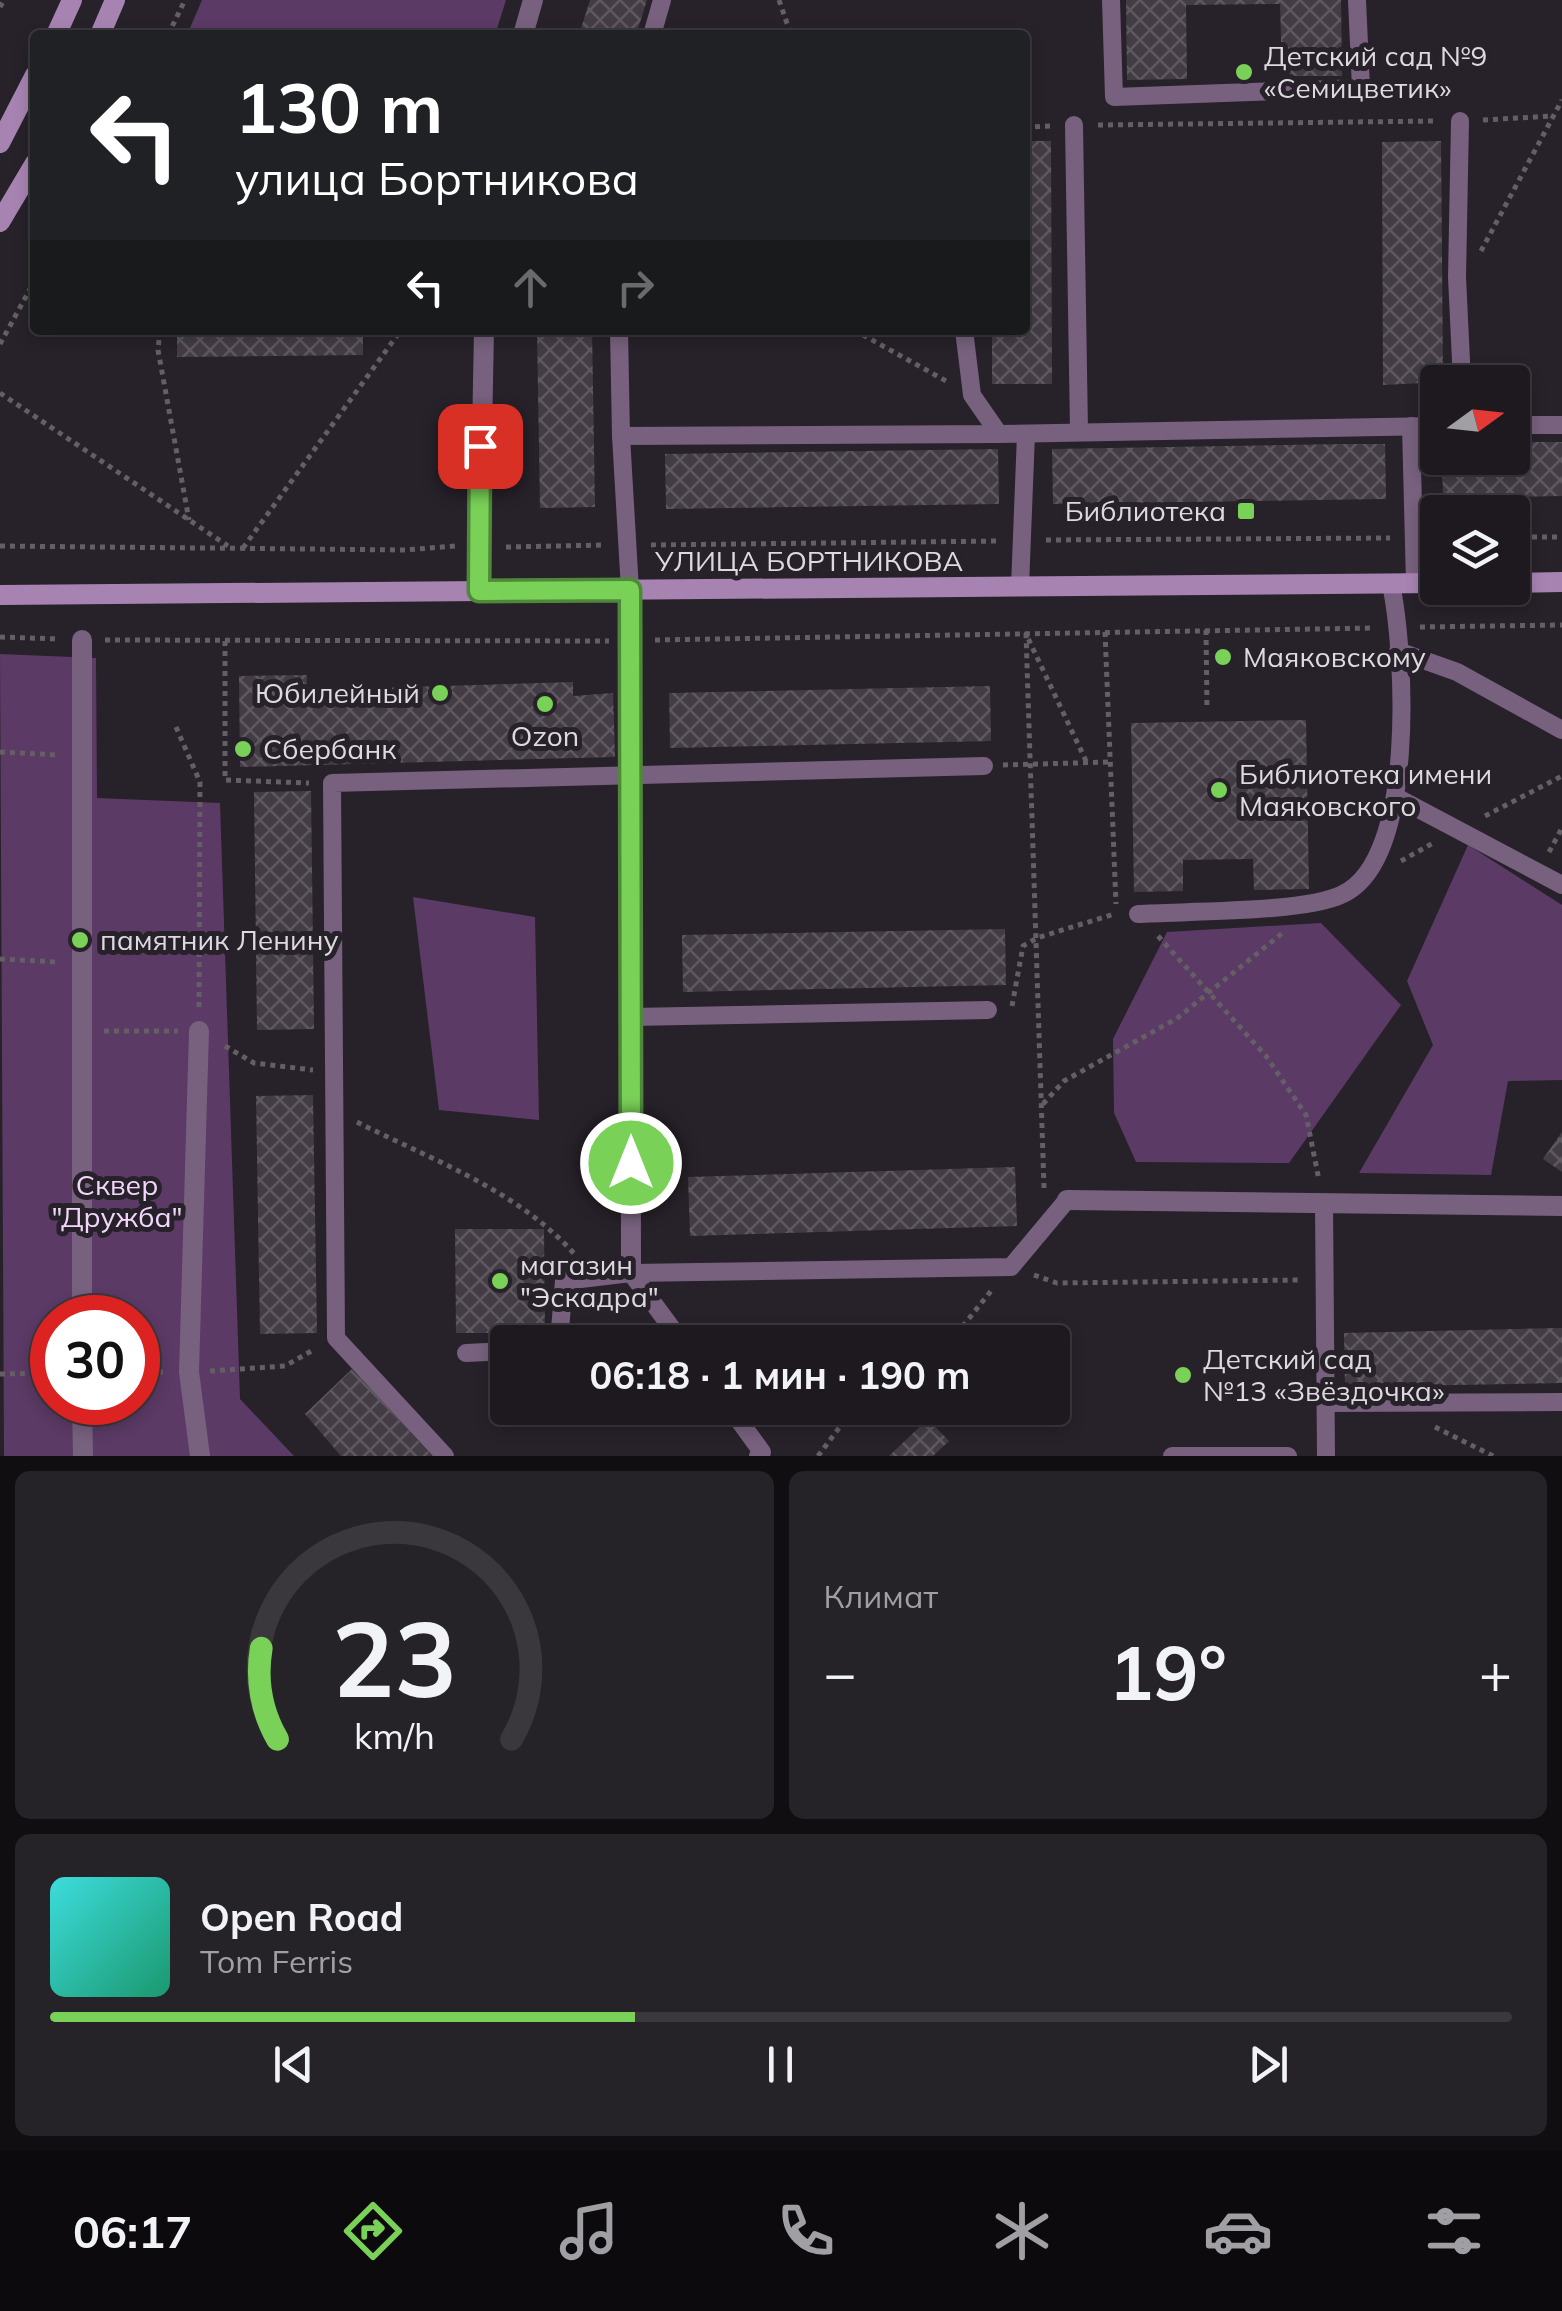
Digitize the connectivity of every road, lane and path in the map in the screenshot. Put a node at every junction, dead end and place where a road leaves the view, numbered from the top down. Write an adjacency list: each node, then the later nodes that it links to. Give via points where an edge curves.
1 (4, 0): 10 (path)
2 (72, 0): 11 (street)
3 (115, 0): 12 (street)
4 (185, 0): 13 (path)
5 (533, 0): 14 (street)
6 (662, 0): 15 (lane)
7 (779, 0): 16 (path)
8 (1112, 0): 9 (lane, via 1114,97 1361,88)
9 (1357, 0)
10 (0, 7)
11 (58, 30)
12 (102, 30)
13 (170, 30)
14 (524, 30)
15 (653, 30)
16 (789, 30)
17 (30, 85): 23 (street)
18 (1562, 100): 19 (path)
19 (1553, 116): 20 (path); 26 (path, via 1477,258)
20 (1460, 121): 21 (path); 26 (lane)
21 (1074, 126): 22 (path); 42 (lane)
22 (1030, 127)
23 (0, 142)
24 (30, 171): 25 (street)
25 (0, 222)
26 (1457, 277): 35 (lane)
27 (30, 289): 34 (path)
28 (160, 335): 46 (path)
29 (397, 335): 55 (path)
30 (484, 335): 51 (street)
31 (619, 335): 45 (lane)
32 (863, 335): 37 (path)
33 (965, 335): 37 (lane)
34 (0, 344)
35 (1461, 365)
36 (0, 393): 46 (path)
37 (972, 395): 43 (lane)
38 (1530, 425): 39 (lane)
39 (1562, 425)
40 (1412, 426): 41 (lane); 42 (lane); 49 (lane)
41 (1420, 426)
42 (1079, 430): 44 (lane)
43 (998, 434): 44 (lane); 45 (lane)
44 (1026, 434): 50 (lane)
45 (621, 436): 52 (lane)
46 (188, 520): 54 (path)
47 (1530, 537): 48 (path)
48 (1562, 537)
49 (1414, 538): 50 (path); 59 (lane)
50 (1022, 541): 52 (path); 61 (lane)
51 (477, 544): 52 (path); 55 (path); 63 (street)
52 (627, 545): 62 (lane)
53 (0, 546): 54 (path)
54 (230, 548): 55 (path)
55 (244, 548)
56 (1562, 582): 57 (street)
57 (1530, 583)
58 (1392, 584): 59 (street, УЛИЦА БОРТНИКОВА); 61 (street, УЛИЦА БОРТНИКОВА); 66 (lane)
59 (1414, 584): 60 (street, УЛИЦА БОРТНИКОВА)
60 (1420, 584)
61 (1020, 587): 62 (street, УЛИЦА БОРТНИКОВА)
62 (630, 590): 63 (street, УЛИЦА БОРТНИКОВА); 71 (street)
63 (479, 591): 64 (street, УЛИЦА БОРТНИКОВА)
64 (0, 594)
65 (1562, 625): 66 (path)
66 (1397, 627): 67 (path); 73 (lane)
67 (1206, 630): 68 (path); 74 (path)
68 (1026, 634): 71 (path); 79 (path); 81 (path)
69 (0, 637): 70 (path)
70 (82, 640): 72 (path); 78 (street)
71 (630, 640): 72 (path); 83 (street)
72 (225, 641): 84 (path, via 226,780)
73 (1398, 651): 76 (lane, via 1457,672); 85 (lane)
74 (1207, 710)
75 (176, 728): 96 (path, via 200,782)
76 (1562, 730)
77 (0, 752): 78 (path)
78 (81, 757): 92 (street)
79 (1087, 762): 80 (path); 81 (path)
80 (1110, 762)
81 (1031, 764): 82 (path); 90 (path)
82 (984, 766): 83 (lane)
83 (630, 774): 84 (lane); 94 (street)
84 (332, 783): 97 (lane)
85 (1396, 797): 86 (lane); 87 (lane, via 1370,873 1343,895)
86 (1562, 885)
87 (1326, 898): 89 (lane); 99 (path, via 1176,1020 1064,1081)
88 (1117, 914): 90 (path)
89 (1138, 914)
90 (1037, 938): 93 (path, via 1023,946 1014,1005); 99 (path)
91 (0, 960): 92 (path)
92 (80, 964): 95 (street)
93 (988, 1010): 94 (lane)
94 (632, 1017): 105 (street)
95 (81, 1031): 96 (path); 108 (street)
96 (199, 1031): 97 (path, via 254,1064); 116 (street)
97 (334, 1070): 98 (lane)
98 (334, 1103): 106 (path, via 357,1122 465,1174 551,1226); 112 (lane)
99 (1042, 1106): 103 (path)
100 (1066, 1200): 101 (street); 103 (lane)
101 (1324, 1203): 102 (street); 107 (lane)
102 (1562, 1206)
103 (1045, 1226): 104 (lane)
104 (1011, 1267): 105 (lane); 107 (path, via 1057,1283); 111 (path)
105 (630, 1273): 106 (lane); 110 (lane)
106 (594, 1277): 109 (lane, via 564,1280)
107 (1324, 1280): 121 (lane)
108 (82, 1295)
109 (560, 1325)
110 (669, 1325)
111 (964, 1325)
112 (336, 1338): 116 (path, via 285,1366); 128 (lane)
113 (490, 1352): 114 (lane)
114 (466, 1353)
115 (160, 1372): 116 (path)
116 (189, 1372): 127 (street)
117 (30, 1373): 118 (path)
118 (0, 1374)
119 (1562, 1402): 120 (lane)
120 (1388, 1403): 121 (lane); 133 (path)
121 (1326, 1404): 132 (lane)
122 (82, 1425): 126 (street)
123 (742, 1425): 125 (lane)
124 (841, 1425): 129 (path)
125 (762, 1455)
126 (83, 1456)
127 (200, 1456)
128 (445, 1456)
129 (818, 1456)
130 (1172, 1456): 131 (lane)
131 (1288, 1456)
132 (1326, 1456)
133 (1493, 1456)

